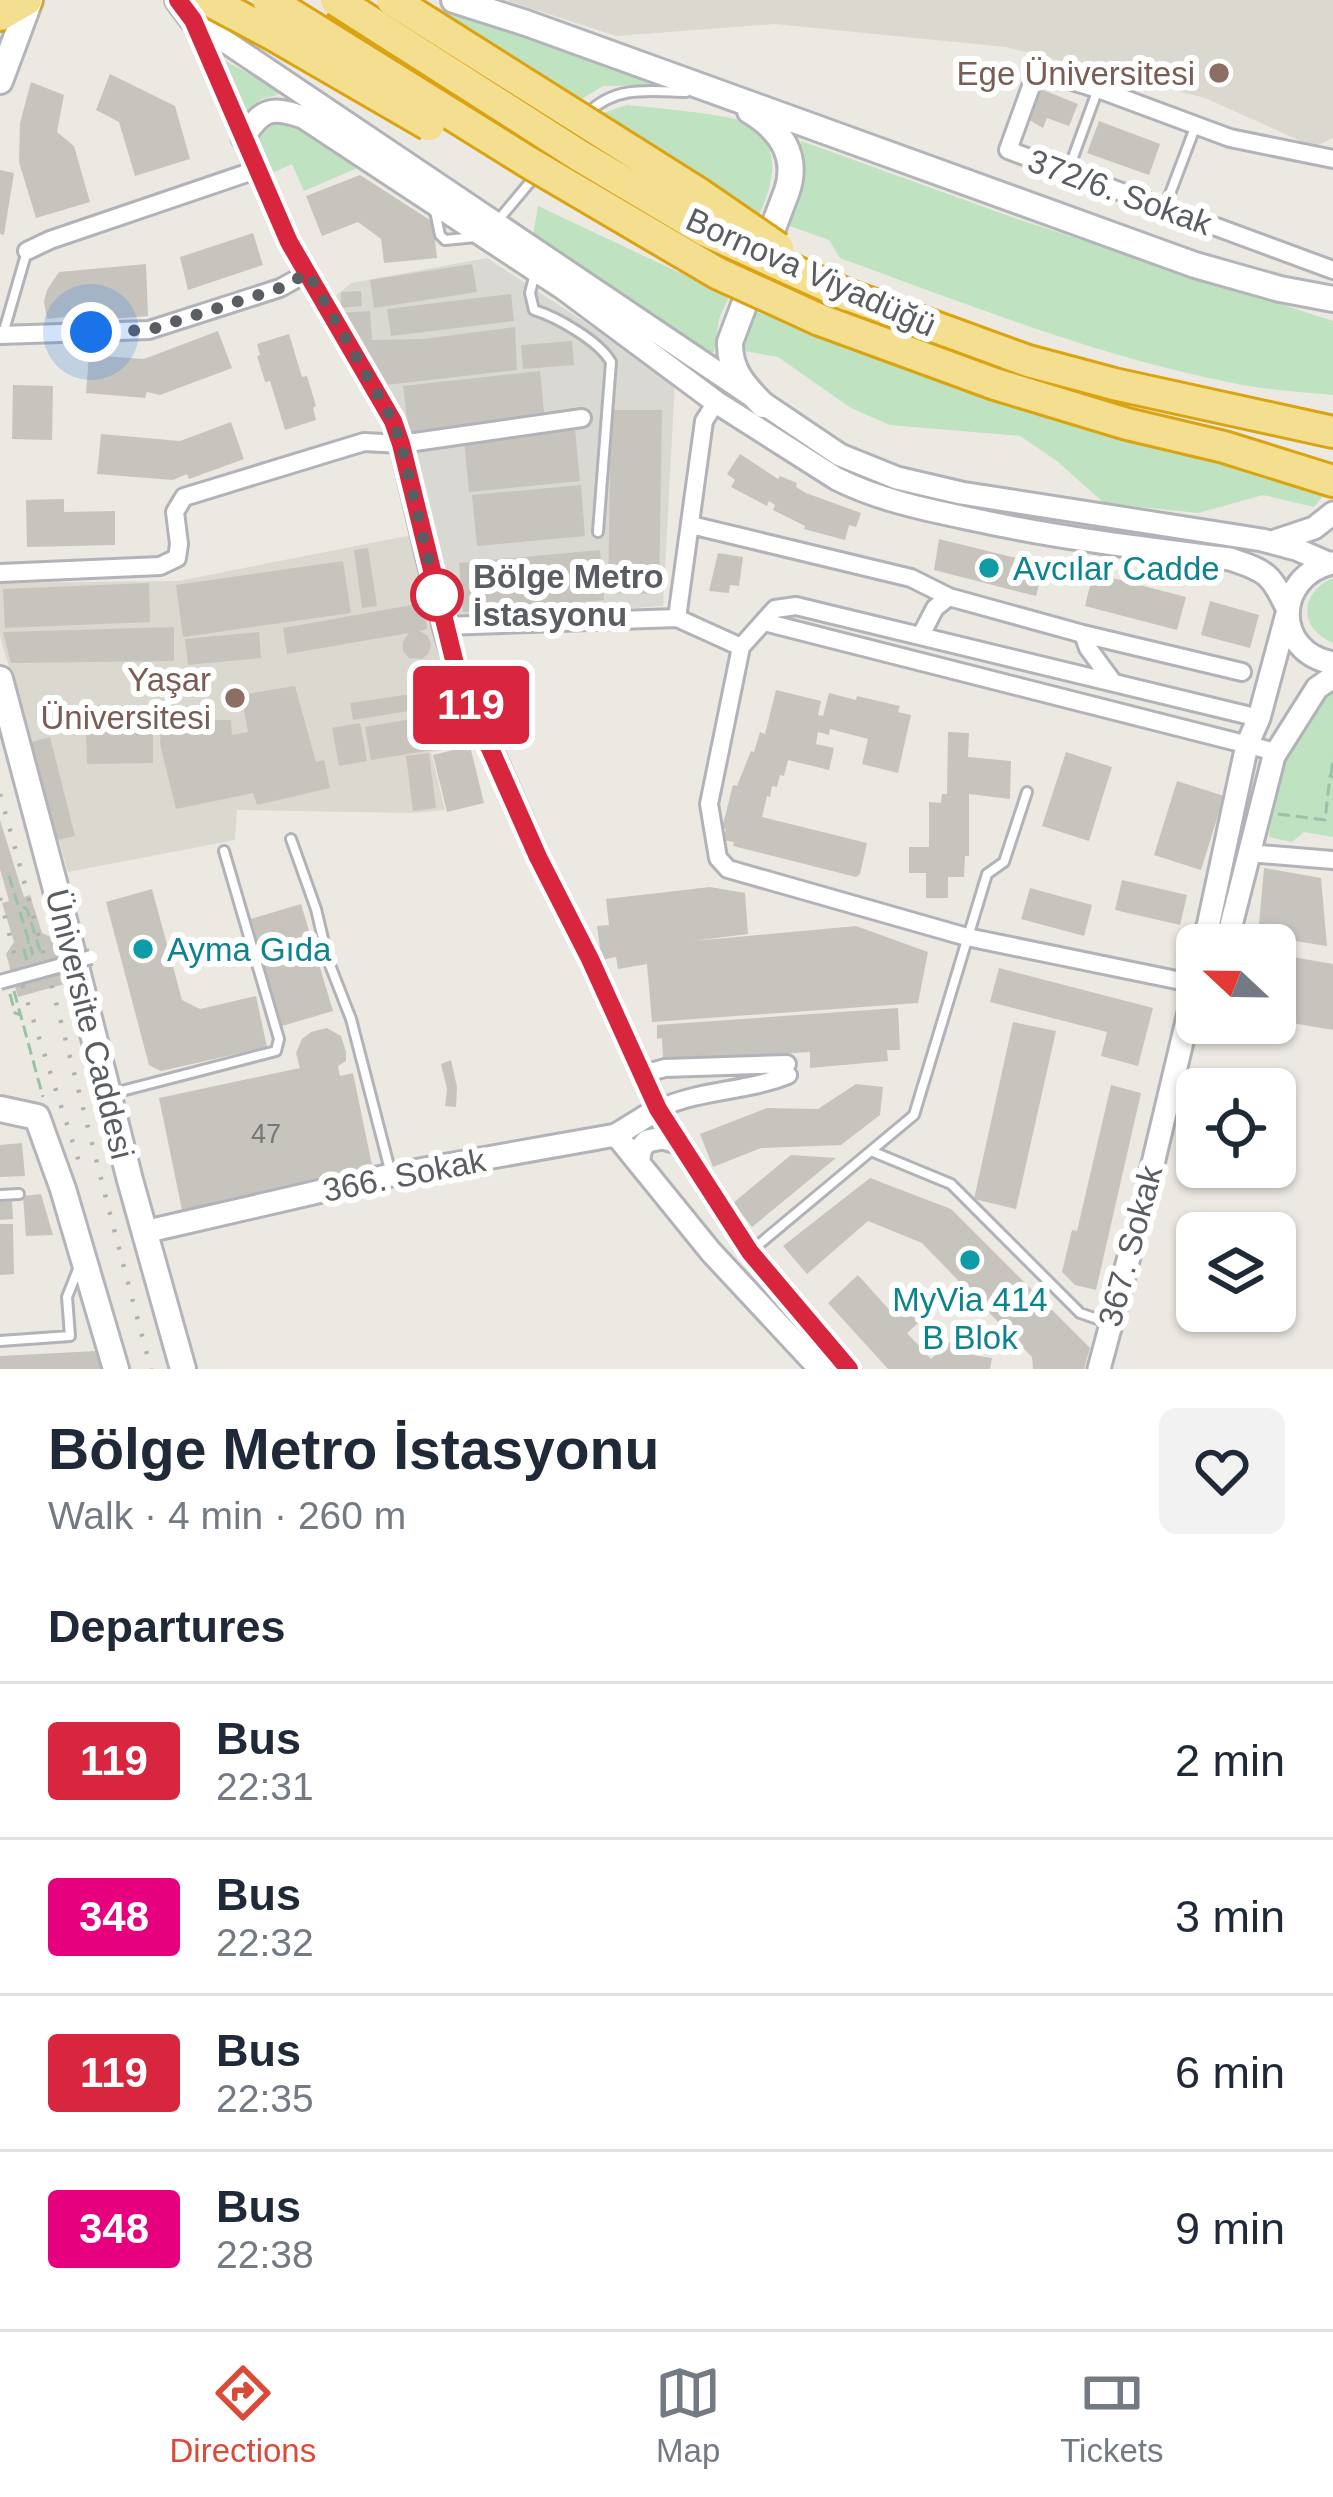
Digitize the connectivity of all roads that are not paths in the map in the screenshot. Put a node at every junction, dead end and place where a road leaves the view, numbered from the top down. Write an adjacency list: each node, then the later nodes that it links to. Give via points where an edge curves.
1 (268, 0): 21 (highway, Bornova Viyadüğü, bridge)
2 (336, 0): 22 (highway, Bornova Viyadüğü, bridge, via 706,231)
3 (392, 0): 22 (highway, bridge)
4 (454, 0): 9 (main road)
5 (187, 5): 11 (street); 16 (street); 21 (highway, bridge, via 272,34 506,170)
6 (18, 9): 7 (main road)
7 (0, 81)
8 (1098, 89): 10 (street, 372/6. Sokak); 14 (lane); 14 (street, 372/6. Sokak, via 1037,70 1008,150)
9 (718, 93): 16 (lane, via 629,90 599,102); 23 (main road, via 1195,265); 26 (main road, via 759,116 791,157 791,178 730,342 738,377)
10 (1196, 125): 12 (street, 372/6. Sokak); 15 (lane)
11 (243, 138): 13 (street); 16 (street, via 256,117 273,110 303,117)
12 (1333, 159)
13 (256, 170): 17 (street); 20 (street)
14 (1067, 172): 15 (street, 372/6. Sokak)
15 (1164, 208): 18 (street, 372/6. Sokak)
16 (488, 229): 19 (street); 26 (street)
17 (27, 251): 24 (lane)
18 (1333, 270)
19 (536, 271): 25 (street); 37 (lane, via 534,310 611,362)
20 (308, 273): 24 (street, via 149,330); 31 (street)
21 (717, 273): 32 (highway, Bornova Viyadüğü, bridge, via 995,384)
22 (847, 295): 27 (highway, Bornova Viyadüğü, via 1028,361)
23 (1333, 299)
24 (2, 335)
25 (716, 402): 36 (street, via 704,421); 42 (street, via 858,489 1037,534 1230,559 1274,581)
26 (763, 405): 38 (street, via 840,455 897,478)
27 (1235, 412): 29 (highway); 30 (highway, Bornova Viyadüğü)
28 (582, 418): 31 (street)
29 (1333, 420)
30 (1333, 432)
31 (401, 444): 40 (street, via 364,442 184,497 175,512 177,558 160,566); 45 (street)
32 (1224, 447): 33 (highway); 34 (highway)
33 (1333, 464)
34 (1333, 481)
35 (1333, 513): 38 (street)
36 (691, 524): 41 (street, via 911,578); 43 (street)
37 (598, 532)
38 (1270, 542): 39 (street)
39 (1331, 558): 42 (street, via 1300,580)
40 (0, 573)
41 (949, 597): 46 (street); 47 (street)
42 (1288, 610): 49 (street, via 1297,643); 54 (street)
43 (677, 618): 45 (street); 48 (street)
44 (764, 622): 47 (street, via 776,609 796,606); 48 (street); 55 (street)
45 (444, 626): 69 (street, via 538,857)
46 (1083, 634): 50 (street); 53 (street)
47 (921, 635): 53 (street)
48 (741, 647): 64 (street, via 709,804 718,858 728,869)
49 (1333, 663)
50 (1242, 672)
51 (1333, 677): 56 (street, via 1317,688)
52 (0, 679): 70 (main road, Üniversite Caddesi)
53 (1114, 682): 54 (street)
54 (1259, 718): 55 (street)
55 (1247, 745): 56 (street); 62 (street)
56 (1276, 752): 60 (street)
57 (1028, 792): 64 (lane)
58 (291, 839): 77 (lane, via 351,1019)
59 (224, 851): 70 (lane, via 276,1051)
60 (1249, 853): 61 (street); 63 (street)
61 (1333, 860)
62 (1209, 924)
63 (1231, 924)
64 (967, 937): 66 (street); 75 (lane, via 914,1115)
65 (92, 957): 67 (street, bridge)
66 (1176, 978)
67 (7, 986)
68 (1182, 1044): 83 (street, 367. Sokak)
69 (643, 1074): 72 (street); 72 (street, via 787,1070 761,1086)
70 (109, 1094): 80 (main road, Üniversite Caddesi)
71 (0, 1109): 82 (main road, via 37,1117)
72 (658, 1109): 73 (street, 366. Sokak); 74 (street)
73 (616, 1135): 76 (street); 77 (street, 366. Sokak)
74 (680, 1143): 76 (street, via 647,1141); 81 (street)
75 (871, 1151): 81 (lane); 83 (lane, via 951,1184 1080,1313)
76 (638, 1162): 87 (street)
77 (391, 1175): 80 (street, 366. Sokak)
78 (19, 1194): 79 (lane)
79 (0, 1195)
80 (144, 1232): 86 (main road, Üniversite Caddesi)
81 (750, 1252): 88 (street)
82 (84, 1260): 84 (lane, via 67,1297 70,1336); 85 (main road)
83 (1110, 1323): 89 (street, 367. Sokak)
84 (0, 1341)
85 (116, 1369)
86 (183, 1369)
87 (820, 1369)
88 (849, 1369)
89 (1099, 1369)

